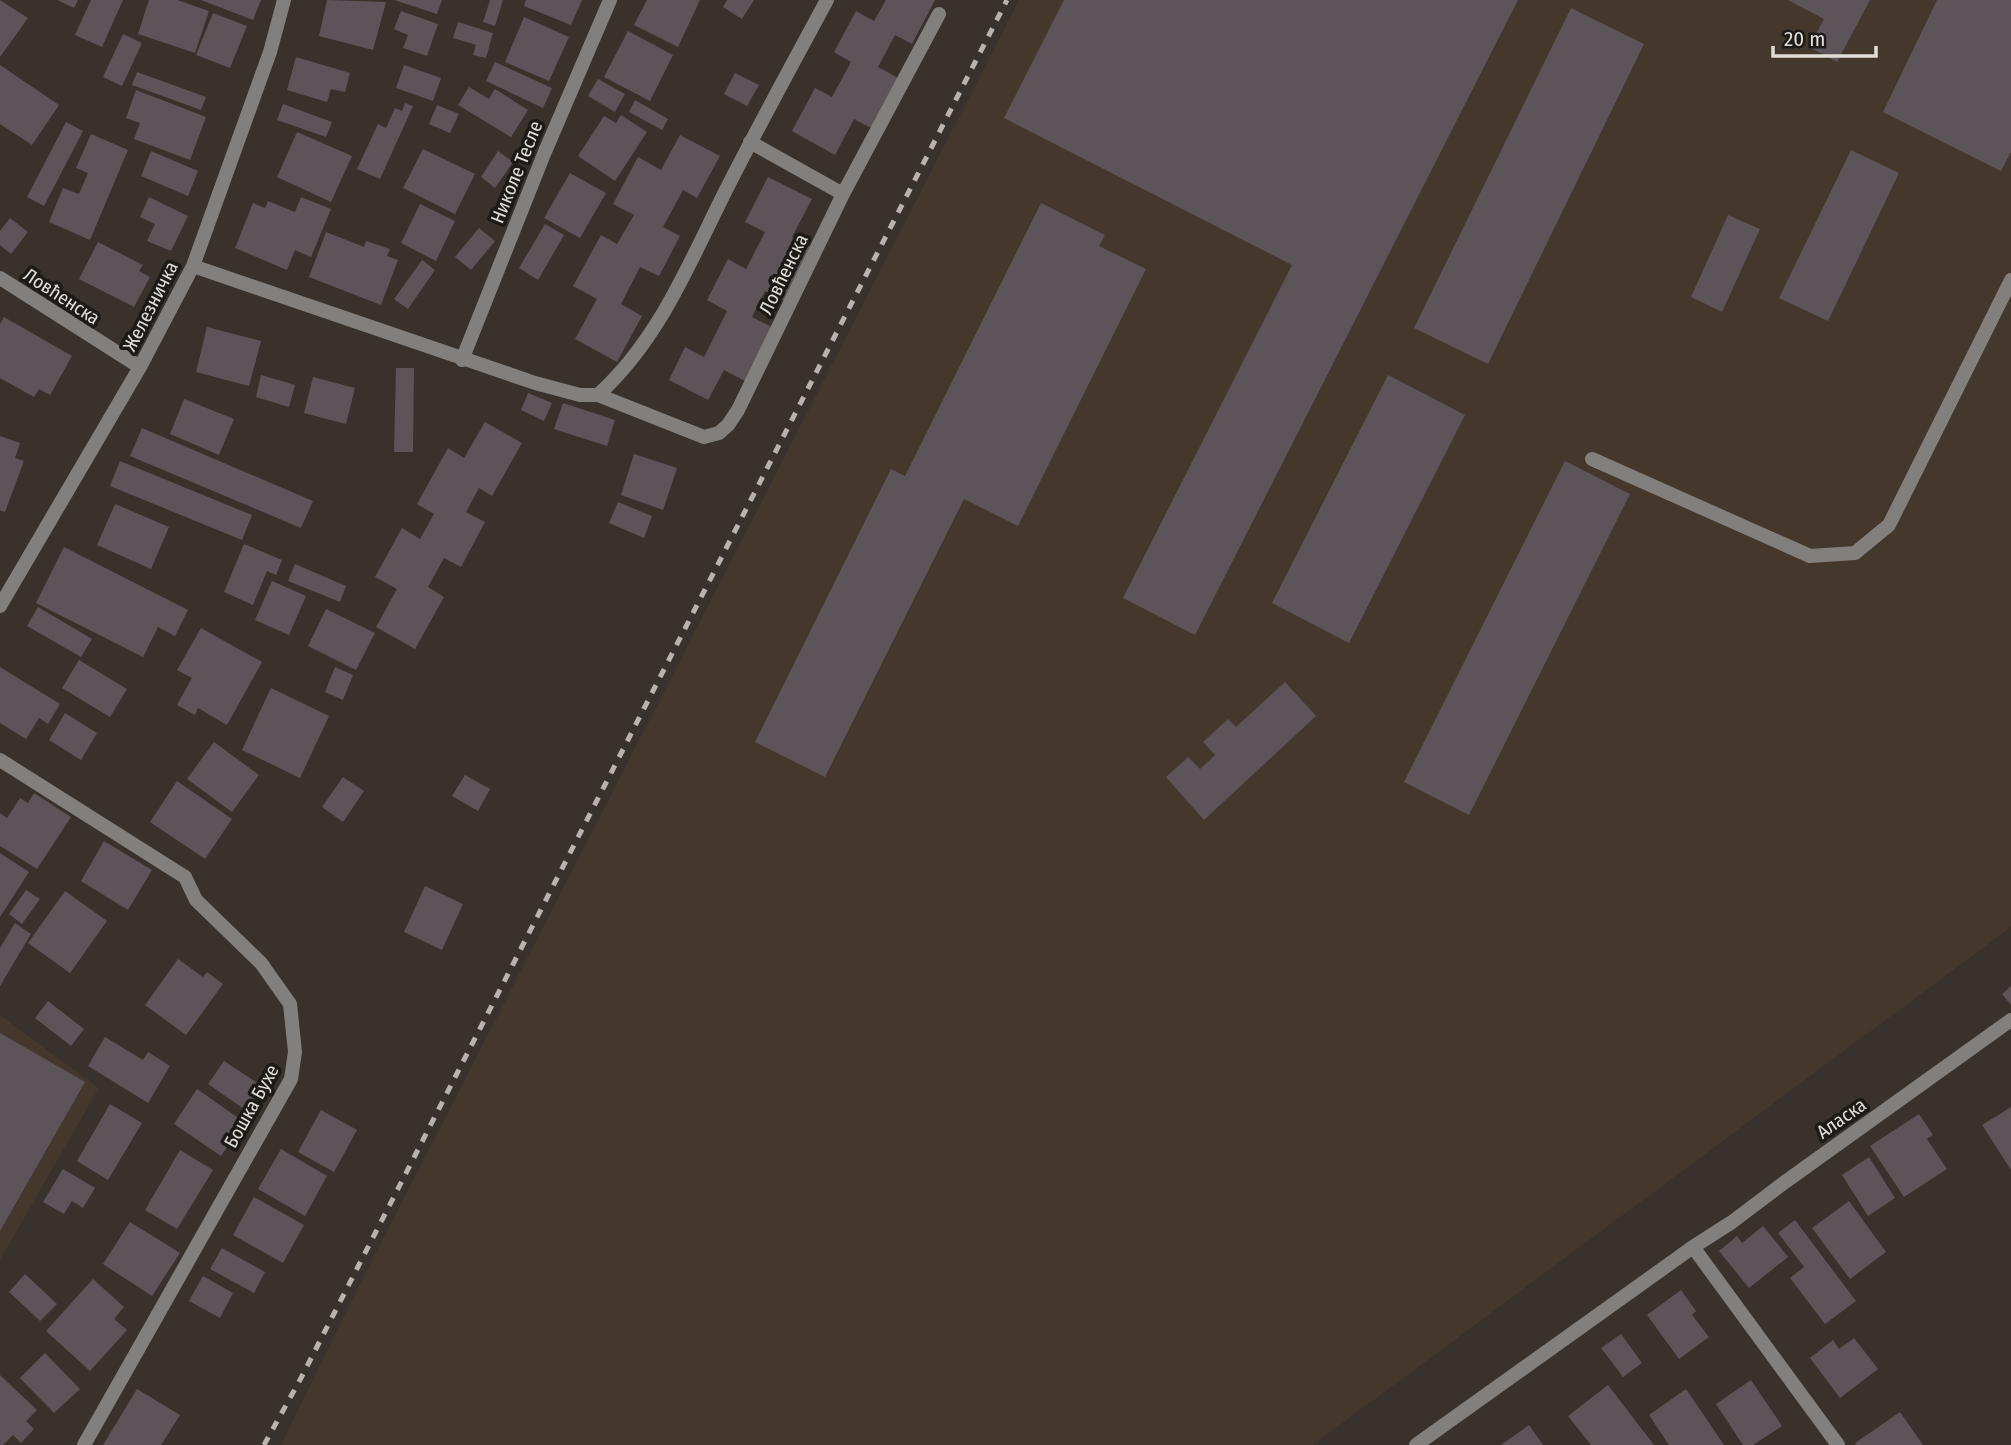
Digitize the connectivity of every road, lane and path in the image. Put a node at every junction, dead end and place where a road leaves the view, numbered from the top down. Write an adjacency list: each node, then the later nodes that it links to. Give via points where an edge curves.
1 (284, 0): 7 (street, Железничка, via 270,52)
2 (610, 0): 10 (street, Николе Тесле)
3 (827, 0): 5 (street)
4 (939, 14): 6 (street, Ловћенска)
5 (750, 142): 6 (street); 12 (street, via 666,310 633,359)
6 (843, 194): 12 (street, Ловћенска, via 738,410 719,433 704,437)
7 (193, 266): 10 (street, Ловћенска); 11 (street, Железничка)
8 (0, 278): 11 (street, Ловћенска)
9 (2011, 280): 13 (street, via 1889,525 1856,553 1810,556)
10 (462, 360): 12 (street, Ловћенска, via 580,396)
11 (140, 367): 14 (street, Железничка)
12 (598, 395)
13 (1592, 459)
14 (0, 606)
15 (0, 760): 18 (street, Бошка Бухе, via 185,877 196,900 278,985 290,1004 294,1035 290,1079)
16 (2011, 1020): 17 (street, Аласка)
17 (1692, 1247): 19 (street, Аласка); 20 (street)
18 (84, 1445)
19 (1416, 1445)
20 (1838, 1445)

